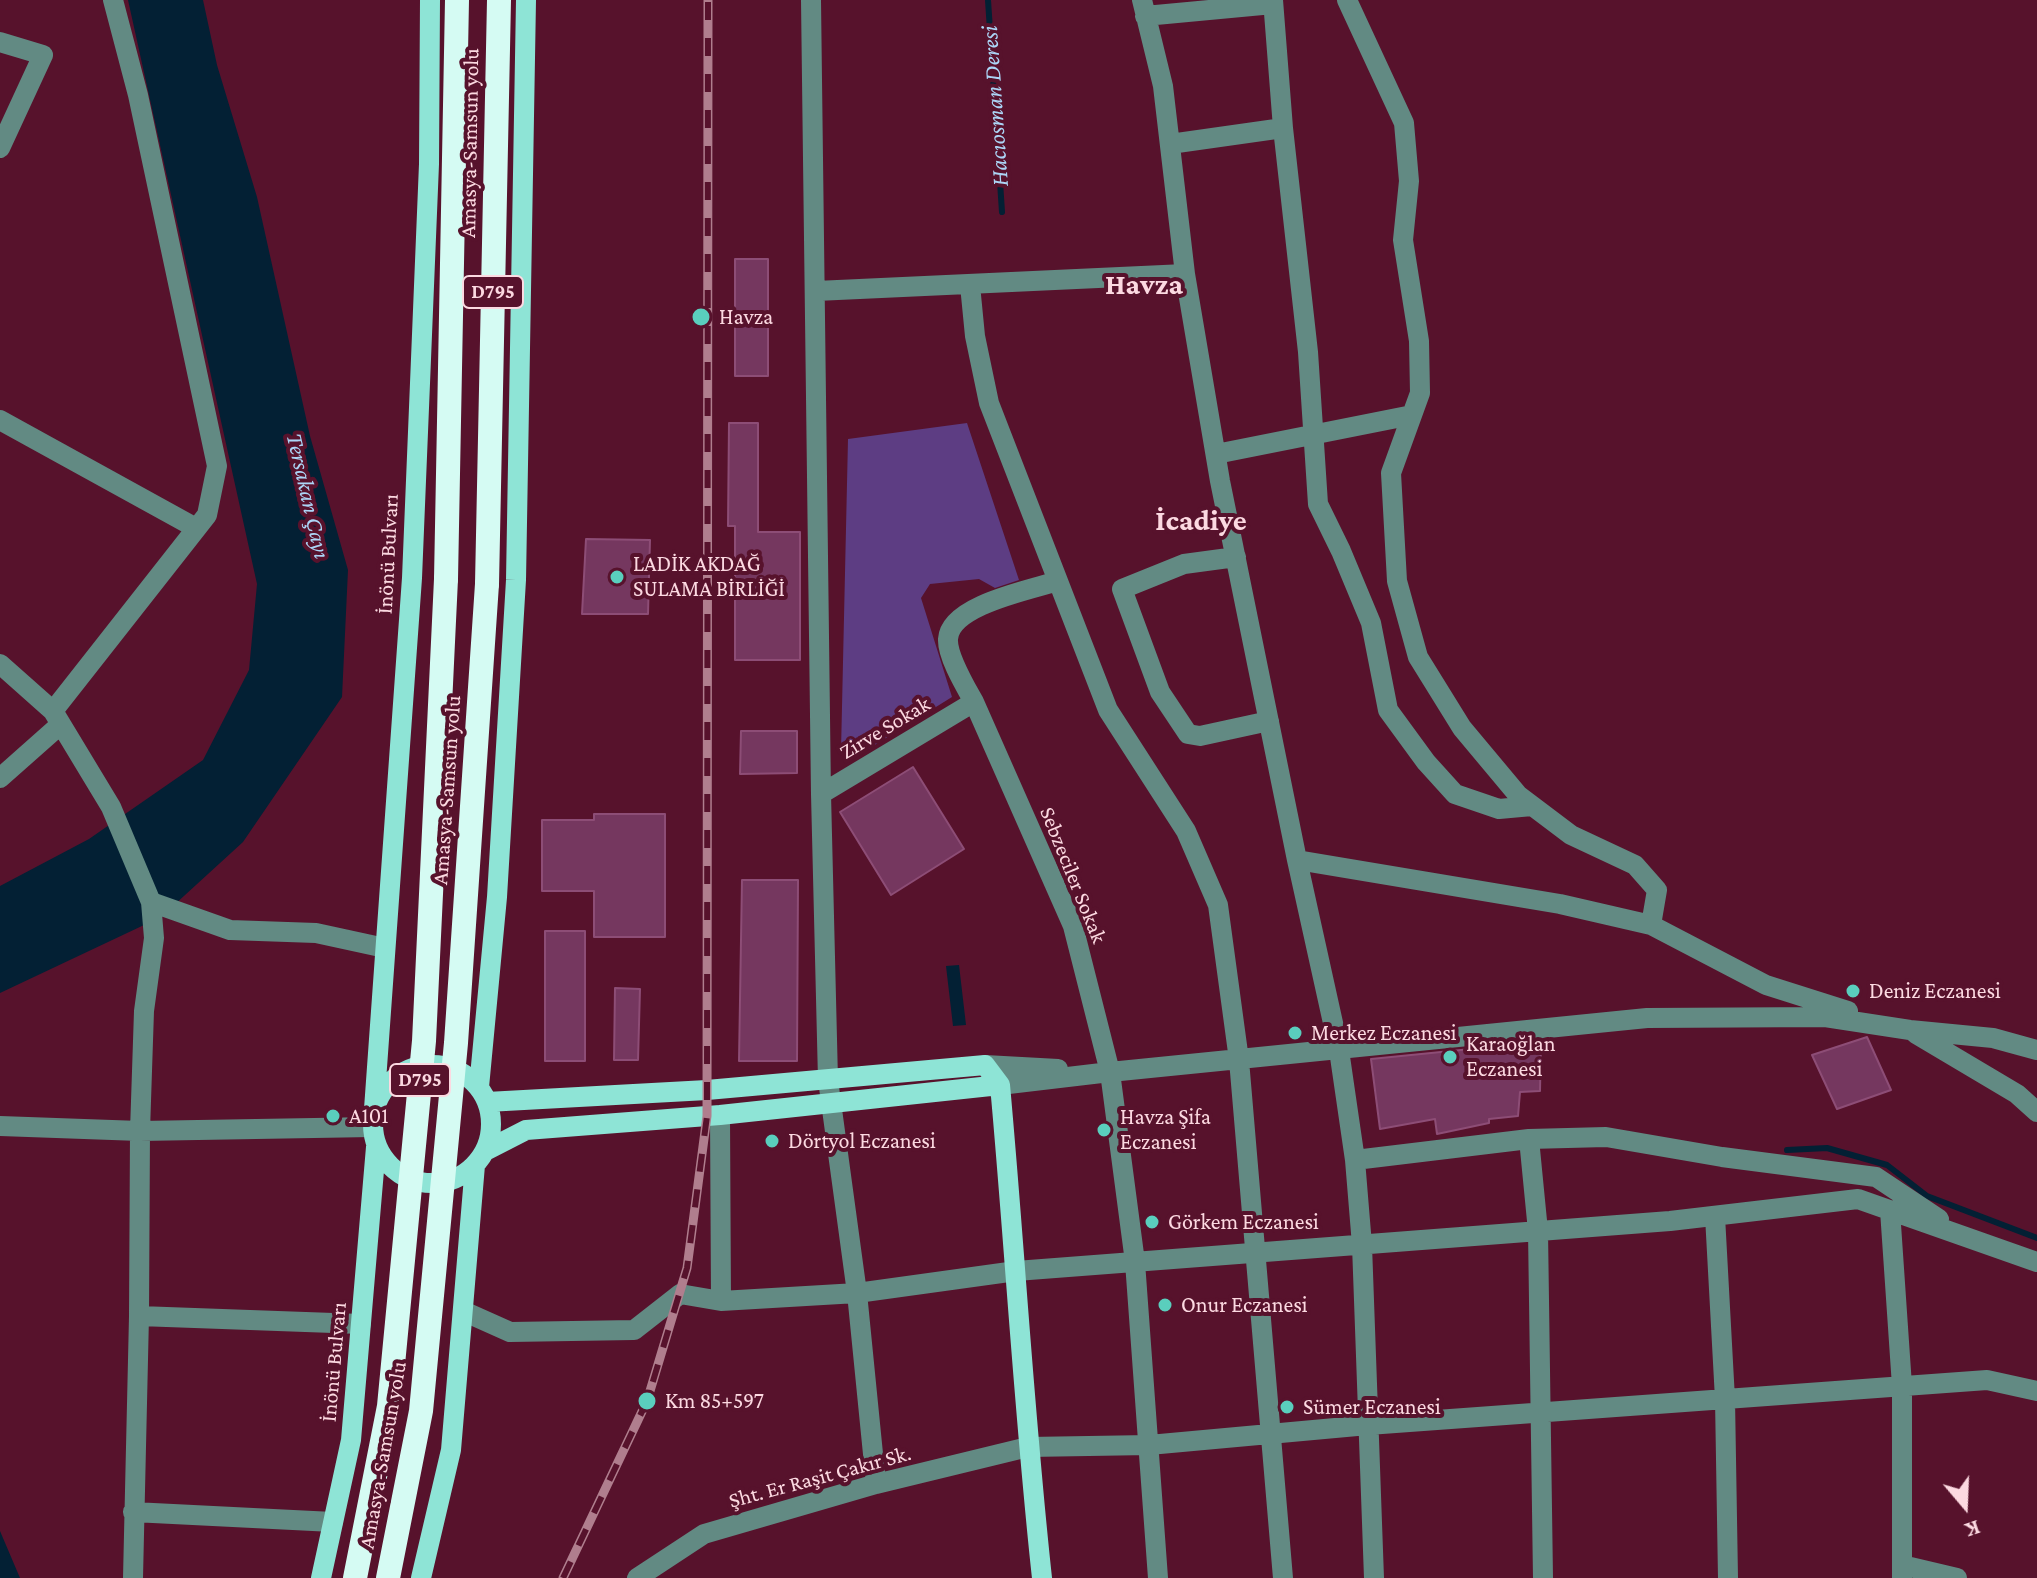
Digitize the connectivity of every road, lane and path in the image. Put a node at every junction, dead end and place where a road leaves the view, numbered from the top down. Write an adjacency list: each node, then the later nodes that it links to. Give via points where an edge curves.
1 (113, 0): 21 (street, via 217,466 207,515)
2 (430, 0): 34 (main road, İnönü Bulvarı, via 429,164 412,578)
3 (457, 0): 81 (highway, Amasya-Samsun yolu / D795, bridge, via 446,579 423,1057 389,1406)
4 (499, 0): 82 (highway, Amasya-Samsun yolu / D795, bridge, via 487,584 456,1043 421,1411)
5 (526, 0): 43 (main road, via 516,580)
6 (811, 0): 16 (street)
7 (1347, 0): 17 (street, via 1404,123 1409,181 1403,240 1420,367 1420,393)
8 (1273, 2): 9 (street); 11 (street)
9 (1144, 8): 12 (street, via 1163,86)
10 (0, 42): 13 (street, via 43,55)
11 (1283, 128): 12 (street); 19 (street)
12 (1170, 144): 14 (street)
13 (0, 148)
14 (1185, 274): 15 (street); 20 (street)
15 (970, 285): 16 (street); 23 (street, via 989,403)
16 (816, 291): 29 (street)
17 (1412, 415): 19 (street); 30 (street, via 1391,473 1397,581 1418,657 1462,728)
18 (0, 420): 21 (street)
19 (1313, 435): 20 (street); 30 (street, via 1318,504 1371,623 1388,710 1455,794 1499,809)
20 (1216, 454): 22 (street)
21 (196, 528): 26 (street)
22 (1236, 557): 27 (street); 27 (street, via 1184,564 1122,589 1160,692 1188,734)
23 (1058, 581): 25 (street, Sebzeciler Sokak, via 969,610 952,624 948,641); 38 (street, via 1108,710 1186,831 1218,905)
24 (0, 664): 26 (street)
25 (974, 702): 29 (street, Zirve Sokak); 40 (street, Sebzeciler Sokak, via 1073,926)
26 (57, 717): 28 (street); 32 (street, via 111,807)
27 (1269, 721): 31 (street)
28 (0, 778)
29 (821, 794): 41 (street)
30 (1532, 806): 33 (street, via 1571,835 1635,865 1657,890)
31 (1297, 860): 33 (street, via 1560,904); 36 (street)
32 (151, 902): 34 (street, via 230,930 316,933); 49 (street, via 154,938 144,1011)
33 (1651, 925): 35 (street, via 1766,985)
34 (385, 948): 48 (main road, İnönü Bulvarı)
35 (1910, 1030): 36 (street, via 1825,1017 1647,1018); 37 (street, via 1993,1038); 45 (street, via 2017,1094)
36 (1339, 1050): 38 (street); 52 (street)
37 (2037, 1050)
38 (1239, 1060): 40 (street); 58 (street)
39 (985, 1065): 40 (street); 41 (main road); 42 (main road)
40 (1110, 1072): 42 (street); 59 (street, Sebzeciler Sokak)
41 (828, 1080): 43 (main road, via 692,1091); 44 (street)
42 (1000, 1085): 44 (main road); 61 (main road)
43 (483, 1094): 48 (main road, via 465,1074 448,1066 411,1068 381,1091); 51 (main road, via 491,1126)
44 (832, 1104): 46 (main road); 62 (street)
45 (2037, 1112)
46 (720, 1115): 51 (main road, via 526,1130); 63 (street)
47 (0, 1126): 49 (street)
48 (374, 1128): 49 (street); 51 (main road, via 387,1164 421,1183 459,1177); 66 (main road, İnönü Bulvarı)
49 (140, 1131): 65 (street)
50 (1529, 1139): 52 (street); 55 (street); 56 (street, via 1606,1137 1876,1177)
51 (480, 1158): 64 (main road)
52 (1355, 1160): 57 (street)
53 (1890, 1210): 54 (street, via 1858,1199); 56 (street); 67 (street)
54 (1715, 1216): 55 (street); 69 (street)
55 (1538, 1231): 57 (street); 70 (street)
56 (1966, 1236): 60 (street)
57 (1362, 1245): 58 (street); 71 (street)
58 (1254, 1253): 59 (street); 72 (street)
59 (1135, 1262): 61 (street); 73 (street, Sebzeciler Sokak)
60 (2037, 1262)
61 (1016, 1271): 62 (street); 74 (main road)
62 (857, 1293): 63 (street); 75 (street)
63 (721, 1301): 64 (street, via 680,1294 634,1330 510,1332)
64 (463, 1311): 83 (main road, via 451,1450)
65 (139, 1316): 66 (street); 76 (street)
66 (361, 1324): 77 (main road, İnönü Bulvarı, via 351,1440)
67 (1902, 1386): 68 (street, Şht. Er Raşit Çakır Sk., via 1987,1380); 69 (street, Şht. Er Raşit Çakır Sk.); 78 (street)
68 (2037, 1391)
69 (1725, 1399): 70 (street, Şht. Er Raşit Çakır Sk.); 90 (street)
70 (1541, 1413): 71 (street, Şht. Er Raşit Çakır Sk.); 89 (street)
71 (1368, 1425): 72 (street, Şht. Er Raşit Çakır Sk.); 88 (street)
72 (1270, 1433): 73 (street, Şht. Er Raşit Çakır Sk.); 87 (street)
73 (1149, 1445): 74 (street, Şht. Er Raşit Çakır Sk.); 86 (street, Sebzeciler Sokak)
74 (1028, 1447): 75 (street, Şht. Er Raşit Çakır Sk.); 85 (main road)
75 (876, 1484): 84 (street, Şht. Er Raşit Çakır Sk., via 704,1534)
76 (133, 1512): 77 (street); 79 (street)
77 (333, 1522): 80 (main road, İnönü Bulvarı)
78 (1902, 1571): 91 (street)
79 (133, 1578)
80 (321, 1578)
81 (355, 1578)
82 (388, 1578)
83 (421, 1578)
84 (637, 1578)
85 (1042, 1578)
86 (1158, 1578)
87 (1283, 1578)
88 (1374, 1578)
89 (1543, 1578)
90 (1728, 1578)
91 (1957, 1578)

